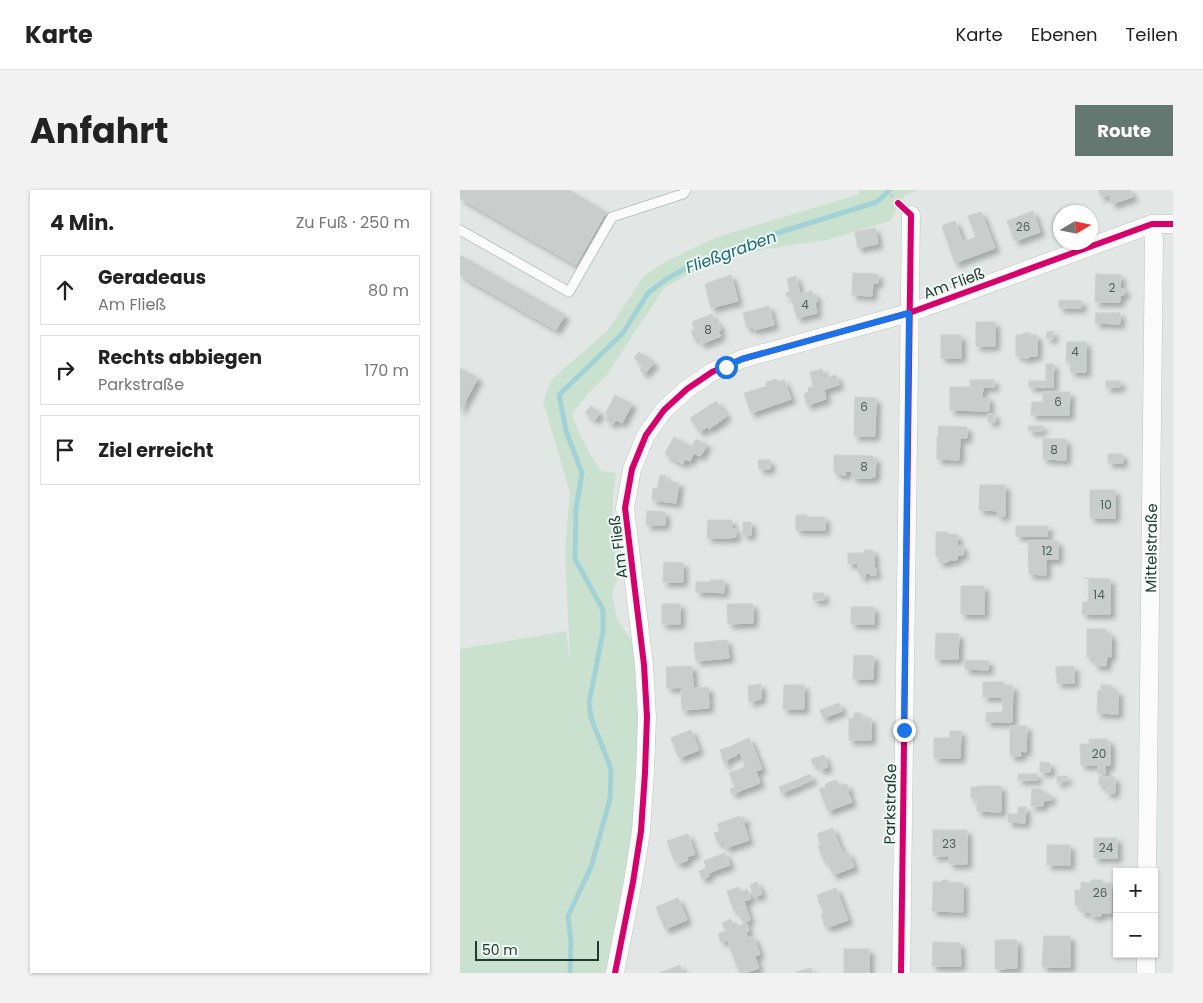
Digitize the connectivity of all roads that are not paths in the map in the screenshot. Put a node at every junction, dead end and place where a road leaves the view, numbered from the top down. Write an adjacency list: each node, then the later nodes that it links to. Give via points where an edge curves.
1 (686, 190): 5 (lane, via 683,194 612,217 569,292)
2 (902, 206): 6 (street, Parkstraße)
3 (1152, 224): 4 (street); 6 (street, Am Fließ); 7 (street, Mittelstraße)
4 (1173, 224)
5 (460, 230)
6 (909, 313): 9 (street, Am Fließ, via 742,359 712,372 664,410 646,435 632,469 626,508 644,665 647,717 645,773 641,831); 10 (street, Parkstraße)
7 (1147, 868)
8 (1146, 958): 11 (street)
9 (615, 973)
10 (901, 973)
11 (1146, 973)

